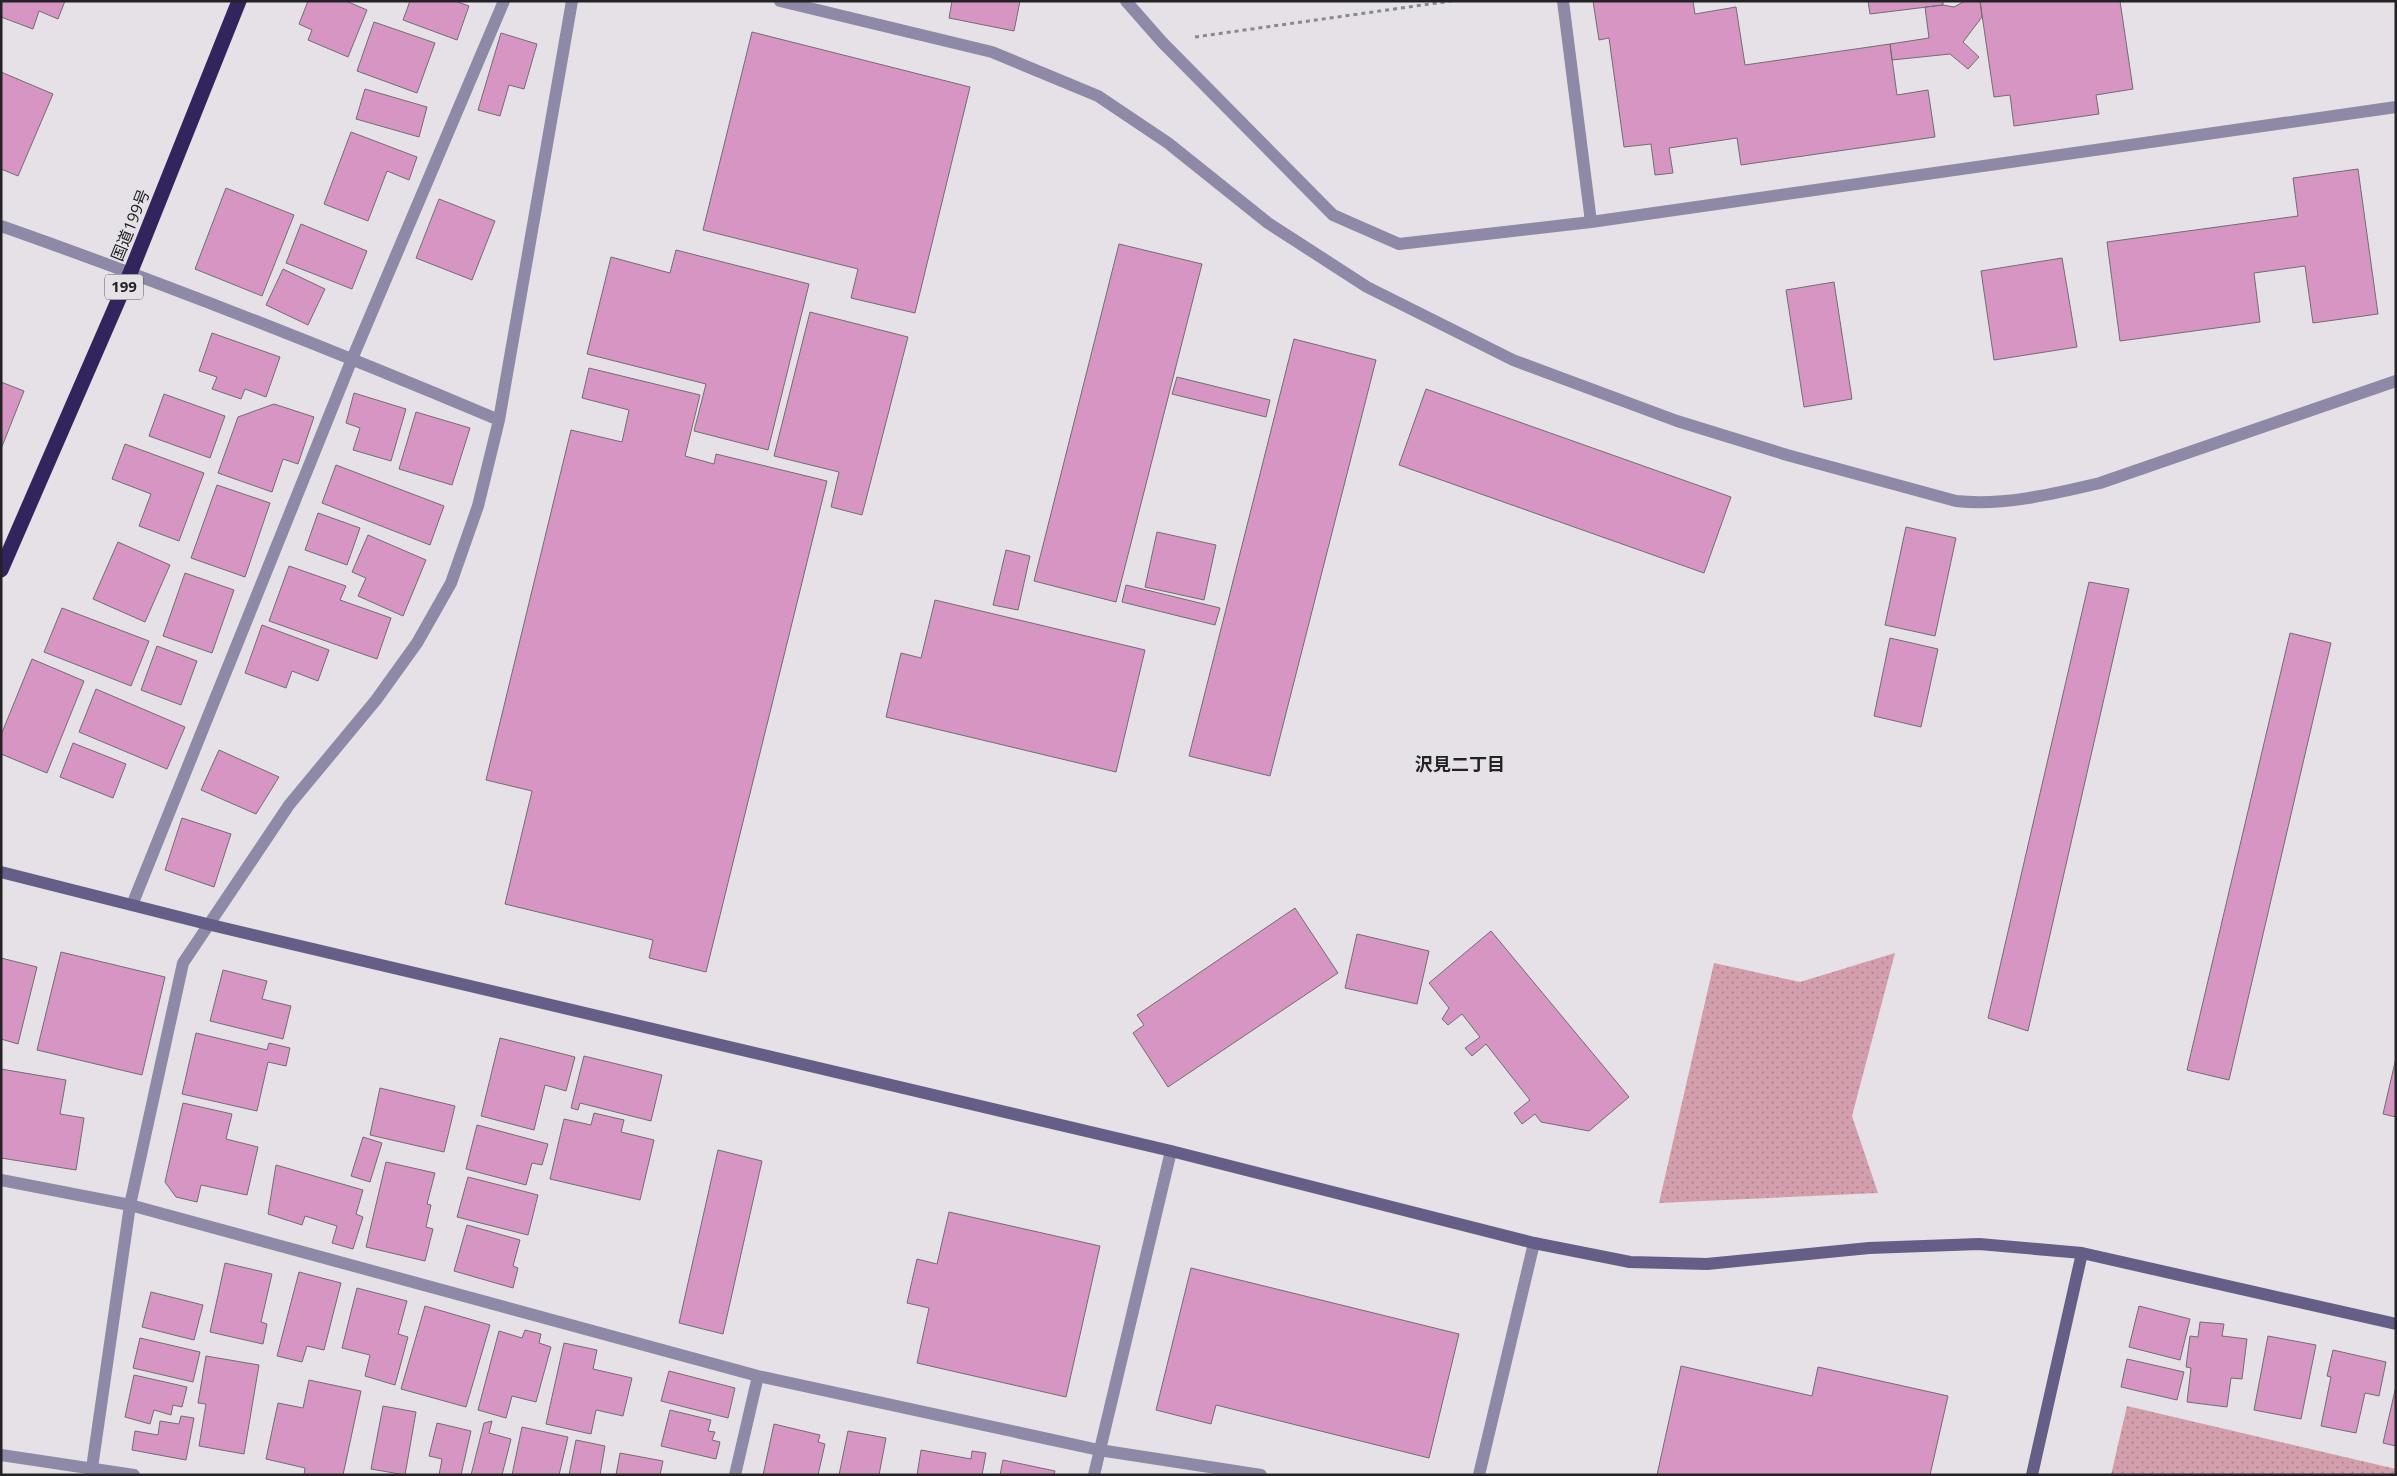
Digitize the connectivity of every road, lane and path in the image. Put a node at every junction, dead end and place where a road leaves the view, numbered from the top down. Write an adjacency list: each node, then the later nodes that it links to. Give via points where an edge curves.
1 (239, 1): 12 (highway, 国道199号 / 199)
2 (504, 1): 13 (street)
3 (572, 1): 15 (street)
4 (780, 1): 14 (street, via 992,52 1098,96 1168,143 1268,223 1366,288 1513,360 1677,421 1956,501 1982,504 2054,494 2100,483)
5 (1126, 1): 8 (street)
6 (1451, 1): 8 (path)
7 (1563, 1): 10 (street)
8 (1162, 42): 10 (street, via 1333,215 1399,244)
9 (2396, 107): 10 (street)
10 (1591, 222)
11 (1, 226): 12 (street)
12 (131, 271): 13 (street); 16 (highway, 国道199号 / 199)
13 (352, 359): 15 (street); 18 (street)
14 (2396, 381)
15 (499, 420): 19 (street, via 478,506 452,583 417,643 376,700 289,805)
16 (1, 570)
17 (1, 872): 18 (street)
18 (132, 905): 19 (street)
19 (207, 924): 20 (street); 22 (street, via 182,963)
20 (1171, 1151): 23 (street); 27 (street)
21 (1, 1180): 22 (street)
22 (130, 1205): 26 (street); 29 (street)
23 (1534, 1243): 24 (street, via 1630,1262 1707,1264 1869,1248 1979,1244); 34 (street)
24 (2082, 1253): 25 (street); 35 (street)
25 (2396, 1324)
26 (758, 1376): 27 (street); 31 (street)
27 (1099, 1450): 32 (street); 33 (street)
28 (1, 1454): 29 (street)
29 (92, 1471): 30 (street)
30 (134, 1475)
31 (736, 1475)
32 (1094, 1475)
33 (1261, 1475)
34 (1479, 1475)
35 (2032, 1475)

